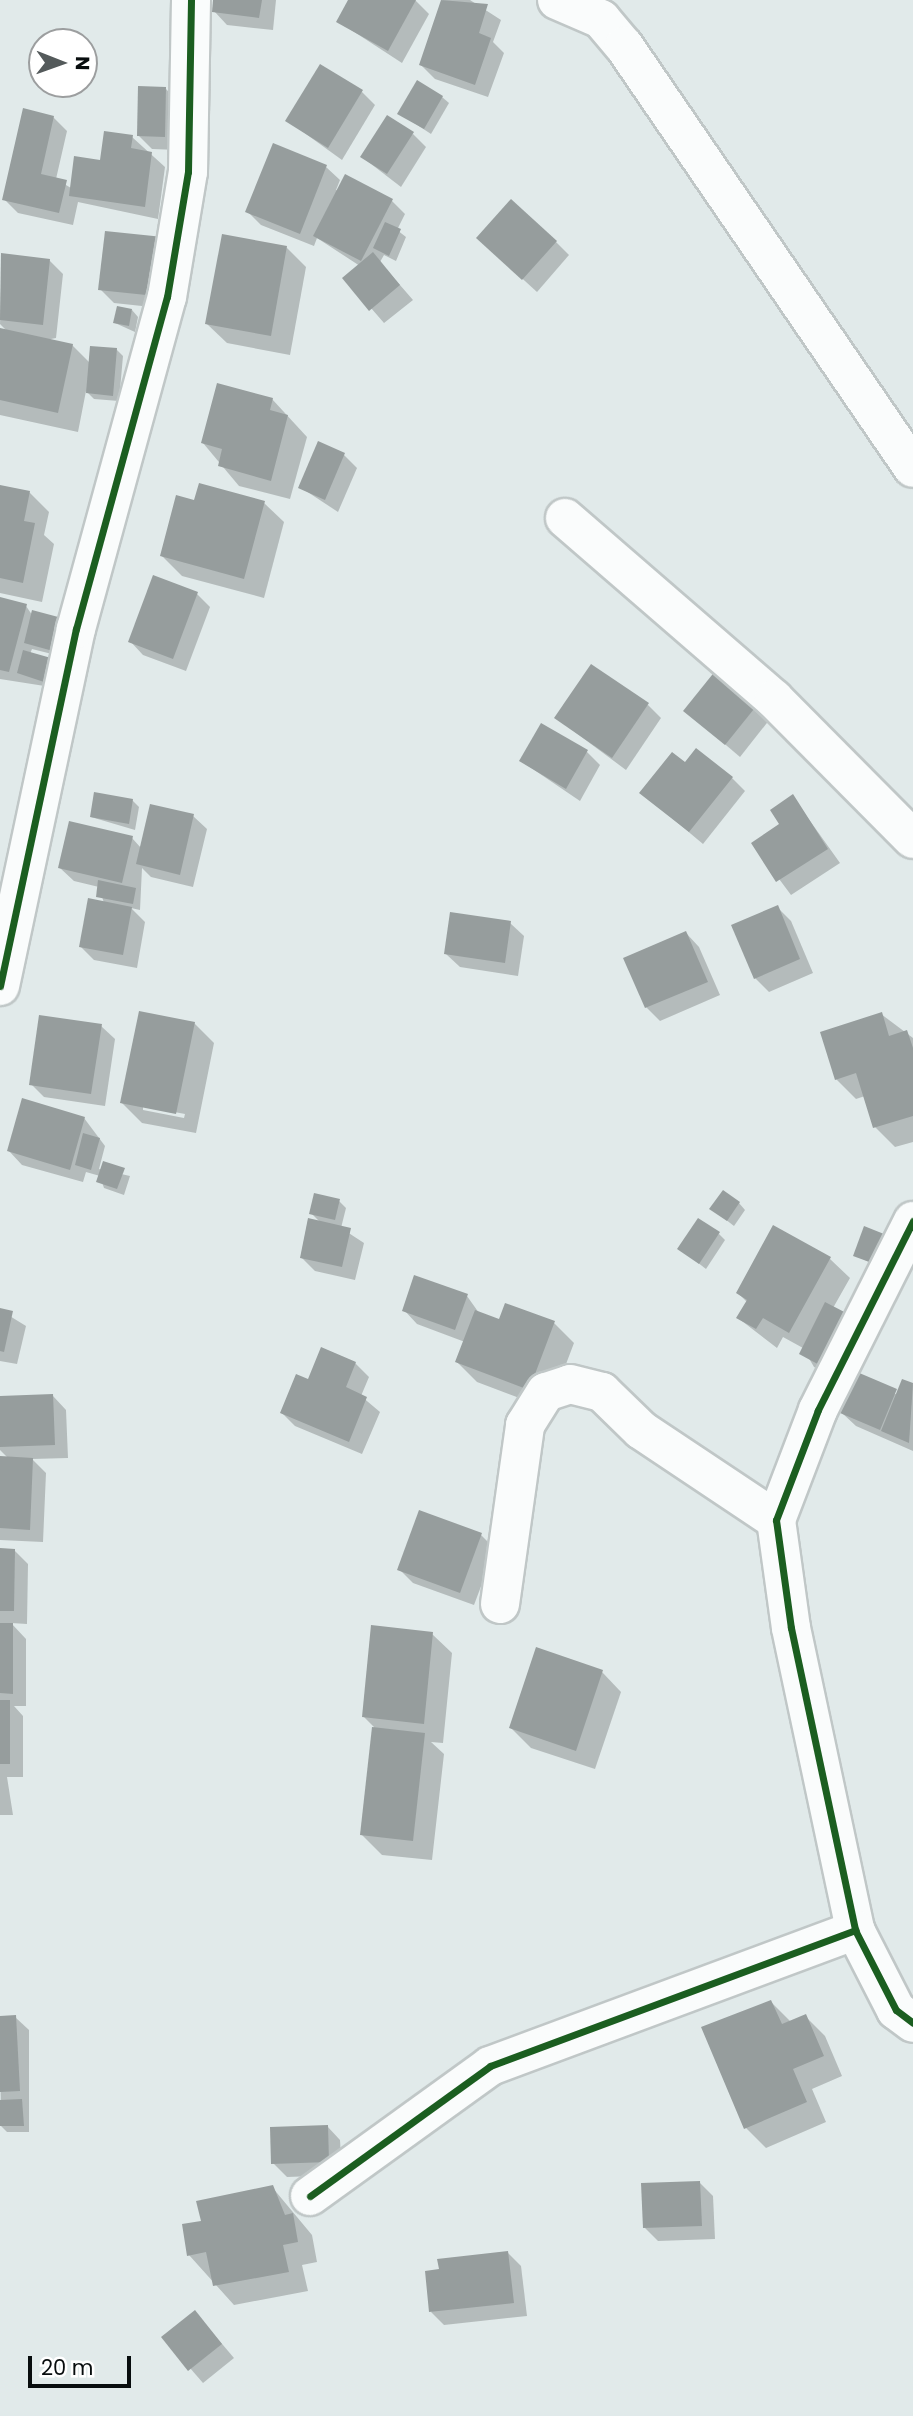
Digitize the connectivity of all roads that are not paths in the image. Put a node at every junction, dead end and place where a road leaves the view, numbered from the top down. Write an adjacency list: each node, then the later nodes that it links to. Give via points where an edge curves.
1 (191, 0): 6 (street, via 188,172 167,297 76,629)
2 (557, 0): 3 (street, via 601,19 624,46)
3 (913, 468)
4 (565, 518): 5 (street, via 774,699)
5 (913, 839)
6 (0, 986)
7 (913, 1221): 8 (street, via 818,1410)
8 (776, 1520): 9 (street, via 641,1430 602,1392 558,1388 546,1392 525,1425); 10 (street, via 791,1628)
9 (500, 1604)
10 (855, 1930): 11 (street, via 896,2010); 12 (street, via 490,2066)
11 (913, 2023)
12 (310, 2196)

